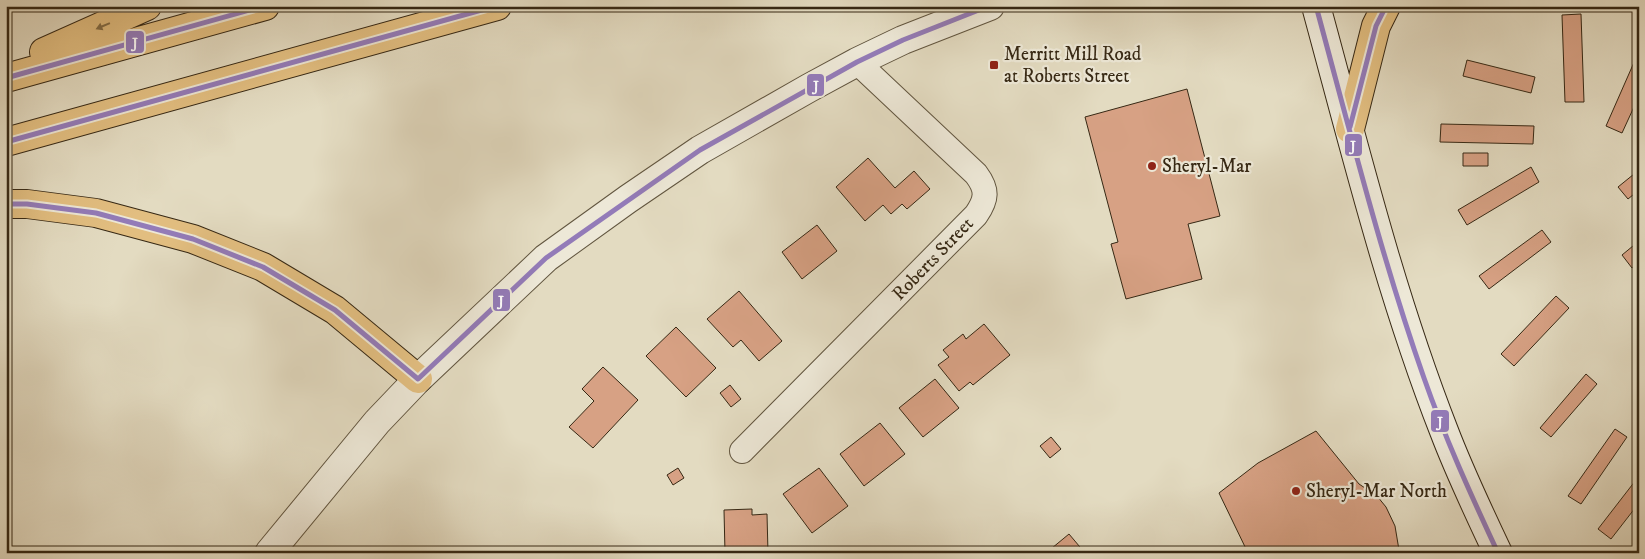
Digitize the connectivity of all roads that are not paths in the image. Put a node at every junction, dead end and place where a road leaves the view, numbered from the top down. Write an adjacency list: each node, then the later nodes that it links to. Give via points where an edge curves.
1 (147, 6): 8 (highway, one-way to 8)
2 (265, 6): 9 (highway)
3 (497, 6): 11 (highway)
4 (990, 6): 7 (street)
5 (1316, 6): 10 (street)
6 (1386, 6): 10 (highway, via 1376,26)
7 (857, 62): 13 (street, via 700,150 620,204 546,258); 14 (street, Roberts Street, via 976,174 983,183 983,205)
8 (6, 68)
9 (6, 78)
10 (1350, 129): 16 (street, via 1411,339 1444,432)
11 (6, 142)
12 (6, 204): 13 (highway, via 96,213 193,239 263,267 335,310)
13 (418, 379): 15 (street, via 377,422)
14 (742, 451)
15 (269, 553)
16 (1498, 553)

